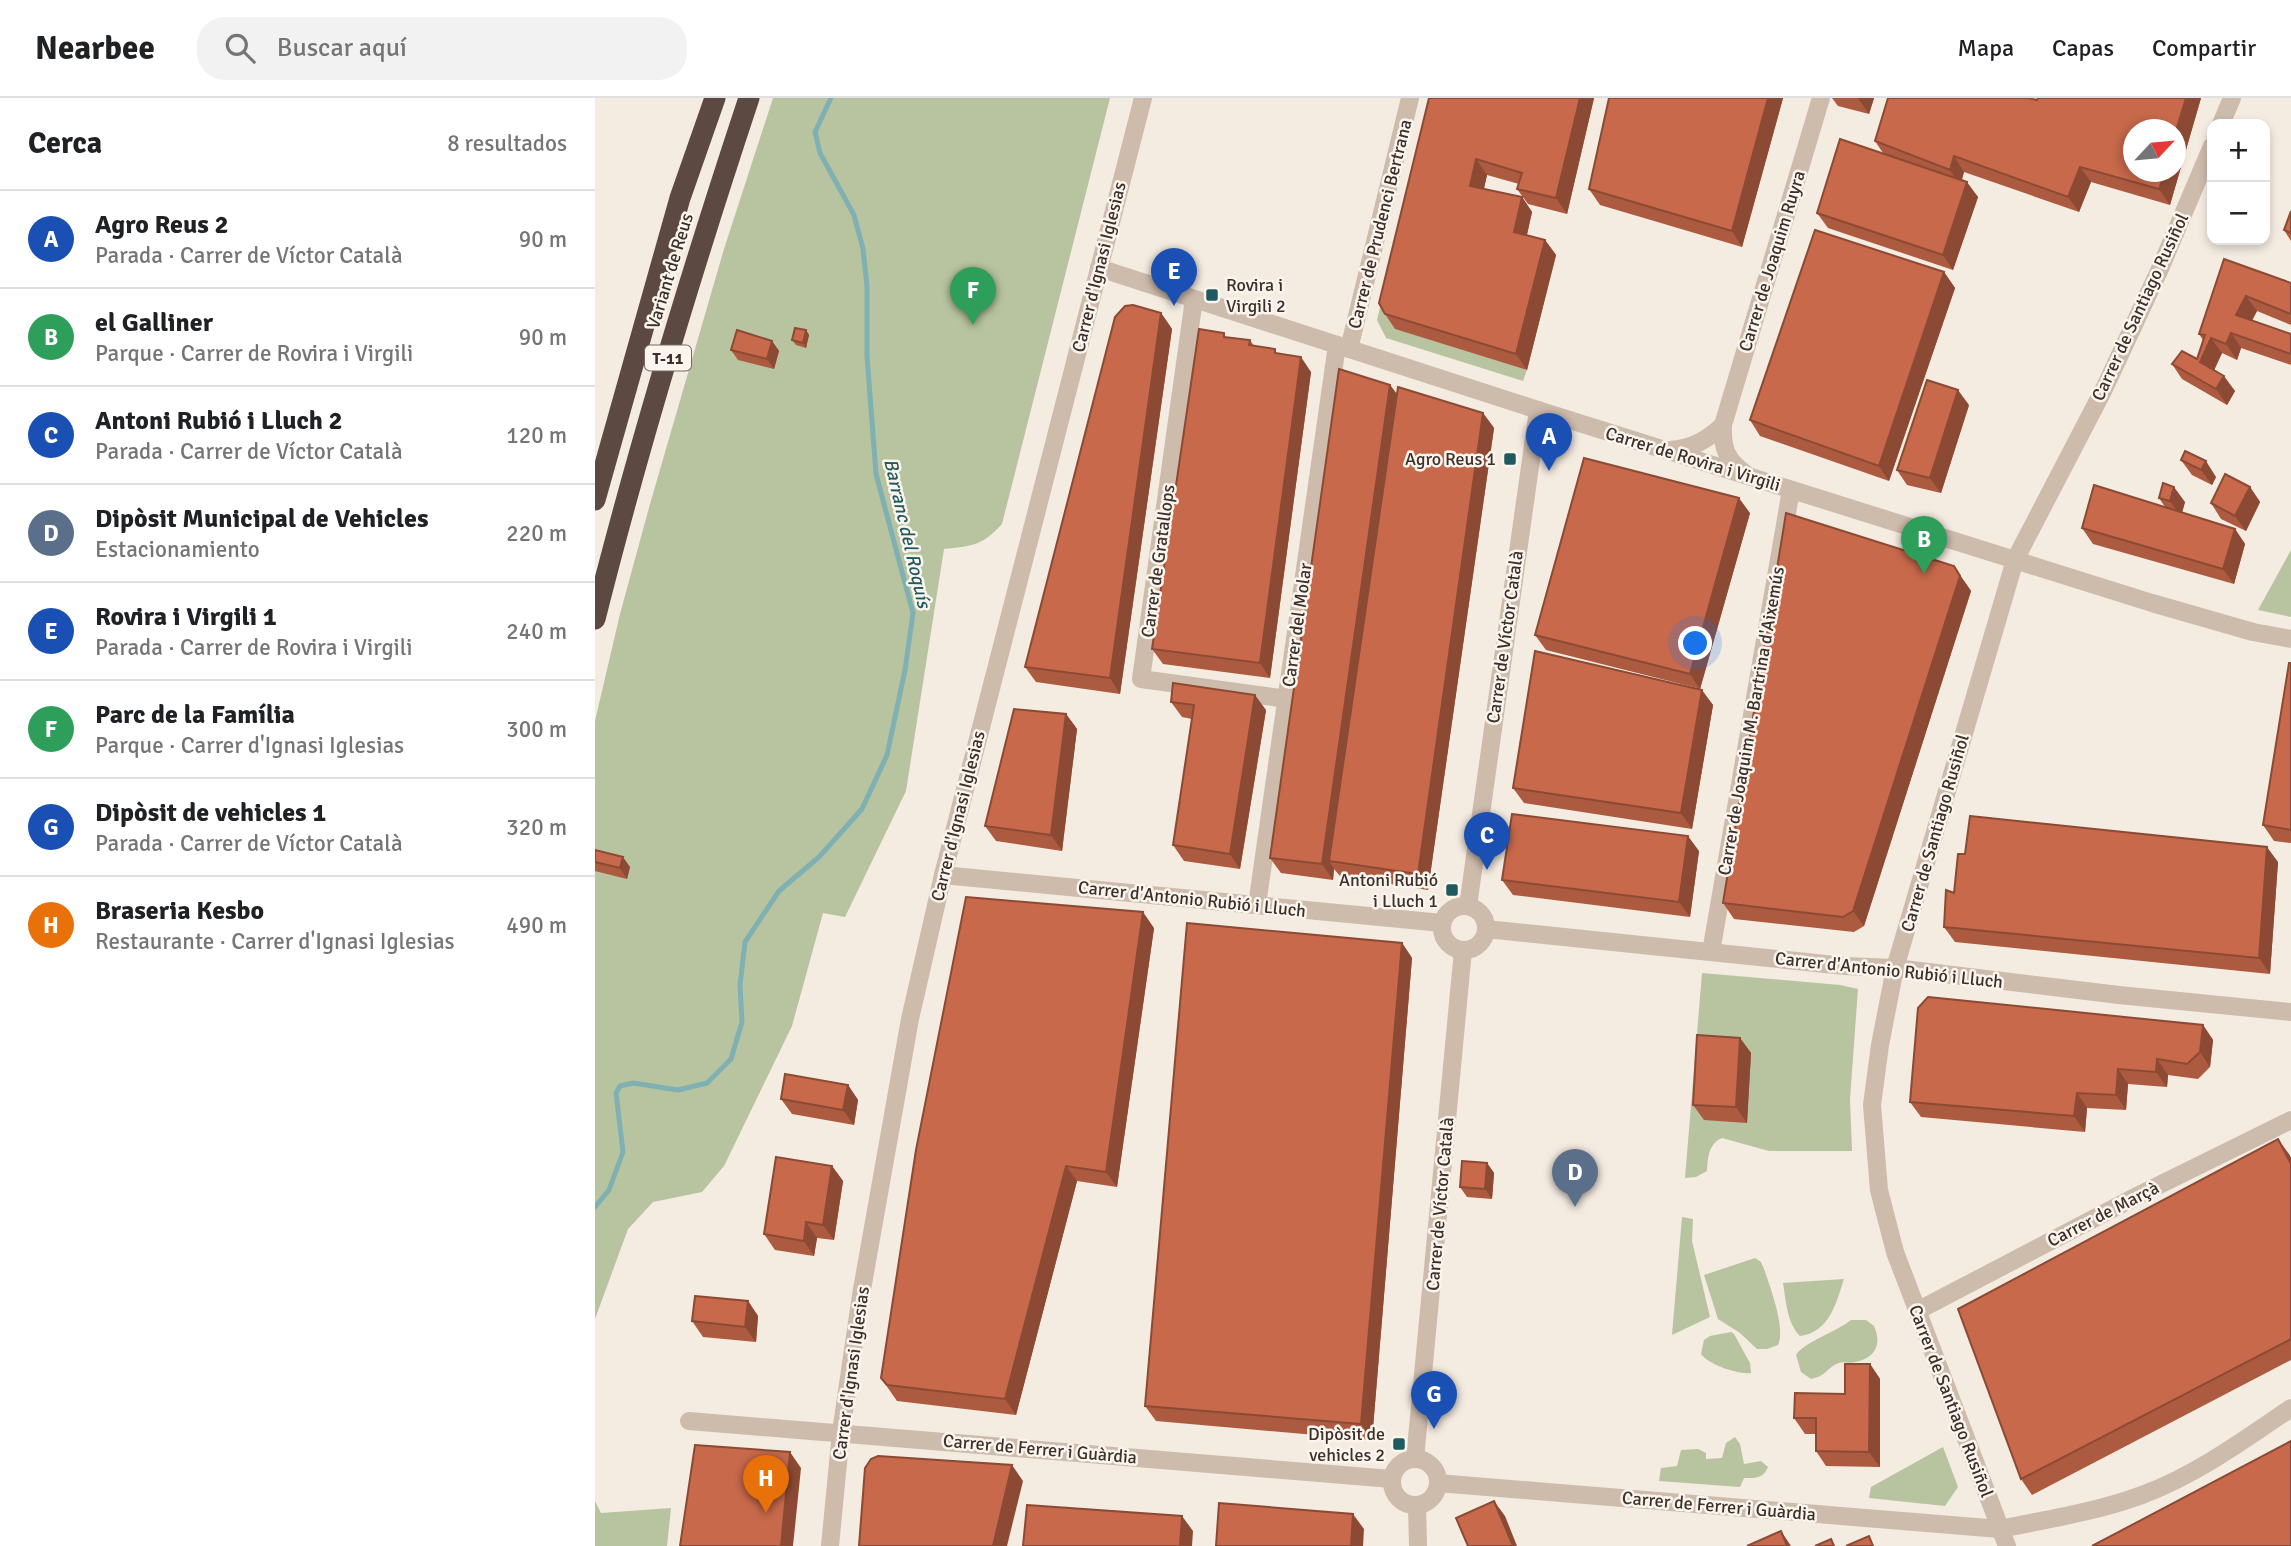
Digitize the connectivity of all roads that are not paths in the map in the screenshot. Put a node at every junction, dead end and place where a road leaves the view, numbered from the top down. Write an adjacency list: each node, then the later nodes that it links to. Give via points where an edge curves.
1 (715, 98): 17 (highway, Variant de Reus / T-11, via 680,198)
2 (748, 98): 19 (highway, Variant de Reus / T-11, via 621,516)
3 (1143, 98): 9 (street, Carrer d'Ignasi Iglesias)
4 (1410, 98): 11 (street, Carrer de Prudenci Bertrana)
5 (1821, 98): 13 (street, Carrer de Joaquim Ruyra)
6 (2232, 98): 7 (street)
7 (2223, 119)
8 (2207, 158): 18 (street, Carrer de Santiago Rusiñol, via 2104,389)
9 (1099, 268): 10 (street, Carrer de Rovira i Virgili); 22 (street, Carrer d'Ignasi Iglesias)
10 (1194, 299): 11 (street, Carrer de Rovira i Virgili); 21 (street, Carrer de Gratallops, via 1141,679)
11 (1343, 347): 12 (street, Carrer de Rovira i Virgili); 21 (street, Carrer del Molar)
12 (1538, 410): 14 (street, Carrer de Rovira i Virgili); 24 (street, Carrer de Víctor Català)
13 (1723, 425): 14 (street, via 1698,444); 15 (street, Carrer de Joaquim Ruyra, via 1726,453)
14 (1666, 450): 15 (street, Carrer de Rovira i Virgili)
15 (1758, 480): 16 (street, Carrer de Rovira i Virgili)
16 (1791, 490): 18 (street, Carrer de Rovira i Virgili); 28 (street, Carrer de Joaquim M. Bartrina d'Aixemús)
17 (595, 500)
18 (2015, 560): 20 (street, Carrer de Rovira i Virgili, via 2253,632); 29 (street, Carrer de Santiago Rusiñol)
19 (595, 620)
20 (2291, 639)
21 (1287, 699): 23 (street, Carrer del Molar)
22 (943, 875): 23 (street, Carrer d'Antonio Rubió i Lluch); 35 (street, Carrer d'Ignasi Iglesias, via 883,1164)
23 (1257, 905): 25 (street, Carrer d'Antonio Rubió i Lluch)
24 (1468, 906): 25 (street, via 1452,909); 26 (street, via 1480,913)
25 (1442, 923): 27 (street, via 1445,940)
26 (1486, 929): 27 (street, via 1479,944); 28 (street, Carrer d'Antonio Rubió i Lluch)
27 (1463, 950): 36 (street, Carrer de Víctor Català)
28 (1711, 953): 29 (street, Carrer d'Antonio Rubió i Lluch)
29 (1895, 968): 30 (street, Carrer d'Antonio Rubió i Lluch); 32 (street, Carrer de Santiago Rusiñol, via 1872,1105 1879,1190)
30 (2291, 1012)
31 (2291, 1120): 32 (street, Carrer de Marçà)
32 (1917, 1311): 40 (street, Carrer de Santiago Rusiñol)
33 (2291, 1408): 40 (street, Carrer de Ferrer i Guàrdia, via 2224,1453 2142,1495)
34 (688, 1421): 35 (street, Carrer de Ferrer i Guàrdia)
35 (841, 1432): 37 (street, Carrer de Ferrer i Guàrdia); 41 (street, Carrer d'Ignasi Iglesias)
36 (1415, 1459): 37 (street, via 1400,1464); 38 (street, via 1431,1465)
37 (1392, 1479): 39 (street, via 1398,1498)
38 (1438, 1483): 39 (street, via 1432,1499); 40 (street, Carrer de Ferrer i Guàrdia)
39 (1417, 1505): 42 (street)
40 (2000, 1529): 43 (street, Carrer de Santiago Rusiñol)
41 (829, 1546)
42 (1418, 1546)
43 (2007, 1546)

